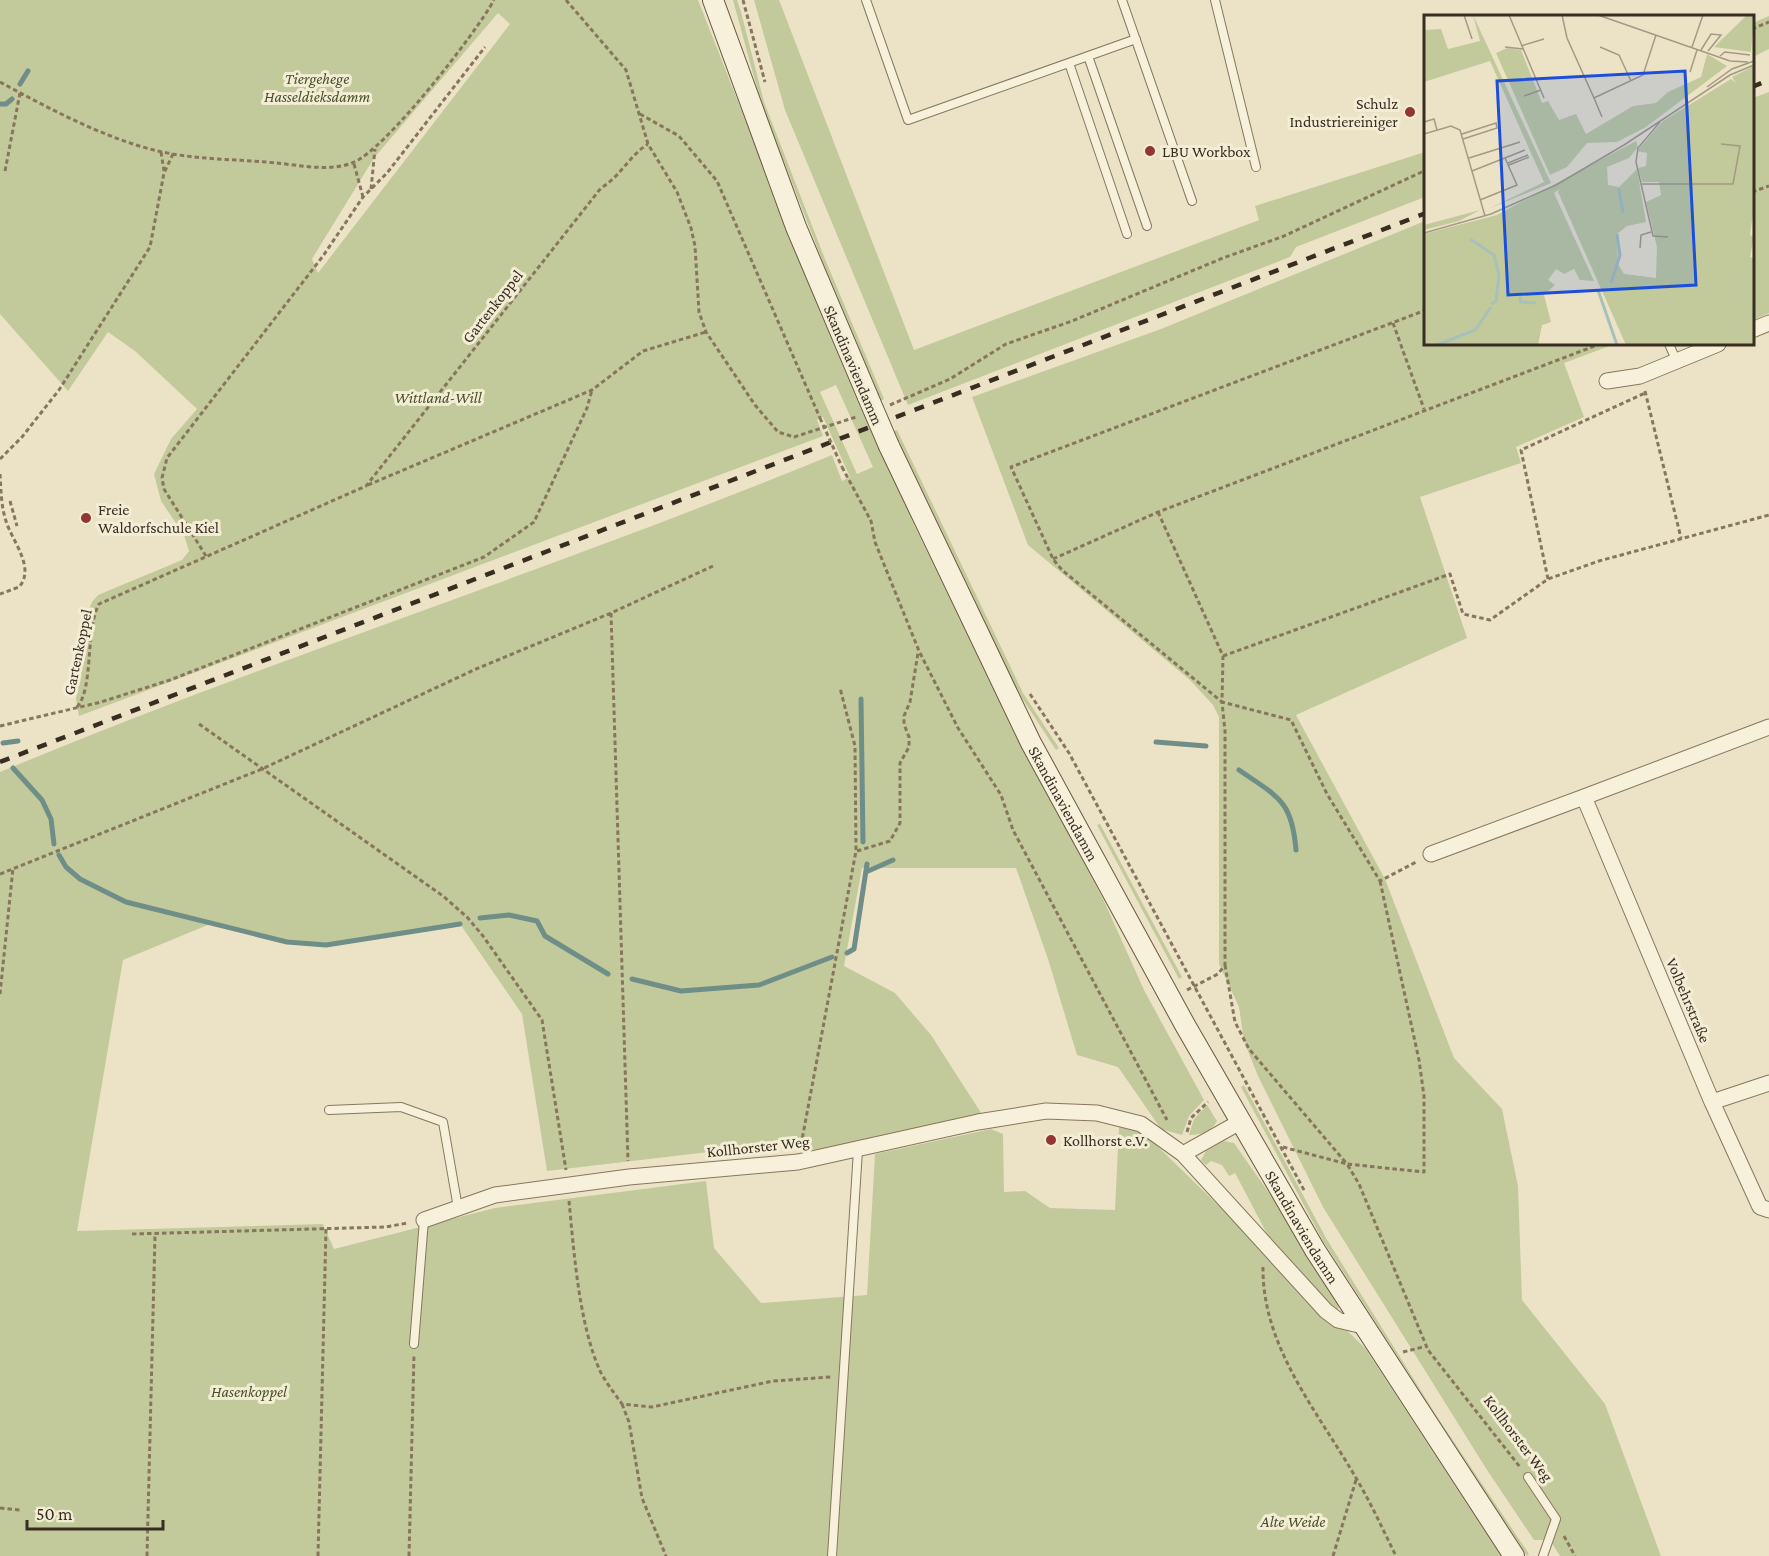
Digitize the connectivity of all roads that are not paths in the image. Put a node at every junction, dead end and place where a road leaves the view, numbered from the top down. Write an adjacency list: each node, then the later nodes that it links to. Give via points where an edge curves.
1 (713, 0): 24 (main road, Skandinaviendamm, bridge, via 796,227 867,405 1031,743)
2 (866, 0): 7 (lane, via 908,120)
3 (1122, 0): 5 (lane)
4 (1215, 0): 8 (lane)
5 (1136, 39): 6 (lane); 9 (lane)
6 (1088, 56): 7 (lane); 10 (lane)
7 (1069, 63): 11 (lane)
8 (1256, 167)
9 (1192, 201)
10 (1147, 226)
11 (1127, 234)
12 (1769, 323): 13 (street)
13 (1754, 329)
14 (1669, 345): 16 (lane)
15 (1715, 345): 16 (street)
16 (1676, 360): 17 (street, via 1640,376)
17 (1607, 381)
18 (1769, 727): 19 (street)
19 (1584, 797): 20 (street); 22 (street, Volbehrstraße)
20 (1431, 854)
21 (1769, 1083): 22 (street)
22 (1712, 1102): 28 (street, Volbehrstraße, via 1760,1207)
23 (329, 1110): 27 (lane, via 401,1107 442,1122)
24 (1240, 1122): 26 (street); 30 (main road, Skandinaviendamm)
25 (858, 1150): 26 (street, Kollhorster Weg, via 1025,1113 1067,1111 1096,1113 1141,1124); 27 (street, Kollhorster Weg, via 798,1162 629,1177 495,1195); 33 (lane)
26 (1183, 1154): 30 (street, Kollhorster Weg, via 1326,1311 1338,1320)
27 (458, 1208): 29 (street, Kollhorster Weg)
28 (1769, 1210)
29 (424, 1220): 31 (lane)
30 (1363, 1326): 34 (main road, Skandinaviendamm)
31 (414, 1344)
32 (1528, 1478): 35 (lane, Kollhorster Weg, via 1556,1519)
33 (832, 1556)
34 (1514, 1556)
35 (1542, 1556)

